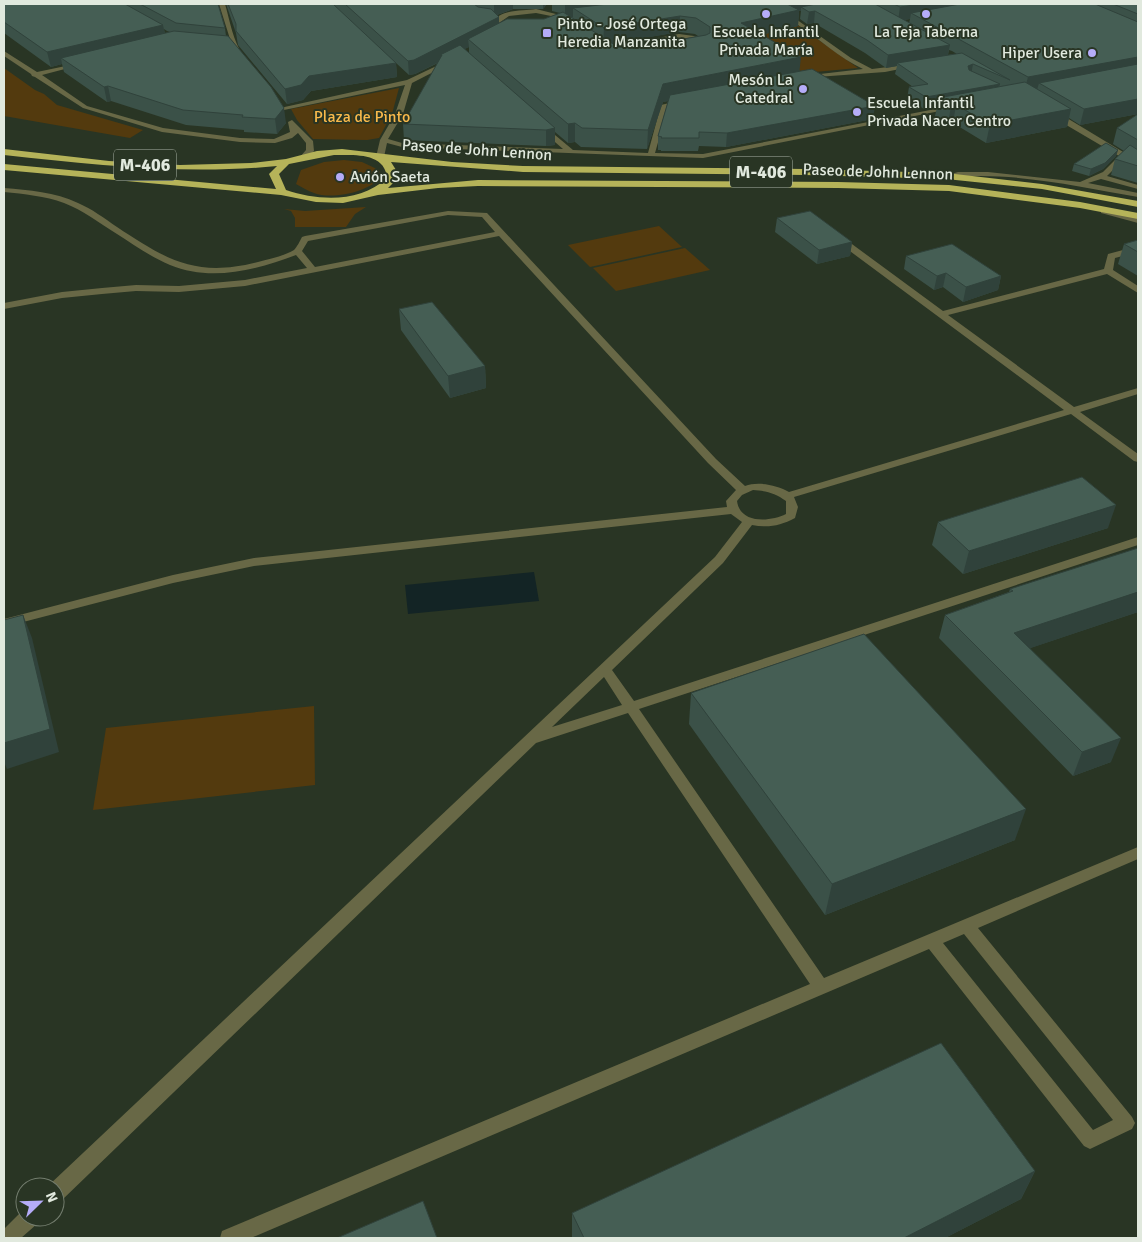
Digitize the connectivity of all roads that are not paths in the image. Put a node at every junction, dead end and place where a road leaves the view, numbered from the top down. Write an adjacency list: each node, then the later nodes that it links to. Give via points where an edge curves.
1 (222, 4): 10 (street)
2 (763, 4): 4 (street)
3 (800, 15): 4 (street)
4 (790, 17): 18 (street, via 856,64)
5 (563, 22): 6 (street); 7 (street, via 555,29 538,33); 7 (street, via 548,10 516,12 493,19 498,26)
6 (571, 24)
7 (509, 31): 8 (street)
8 (501, 35)
9 (223, 45): 10 (street)
10 (233, 46): 15 (street)
11 (695, 50): 13 (street, via 704,48 706,44 692,37 679,36 600,47)
12 (4, 53): 19 (street)
13 (611, 55)
14 (453, 60): 24 (street)
15 (246, 62)
16 (82, 64): 19 (street)
17 (918, 65): 18 (street, via 883,72)
18 (870, 70): 21 (street)
19 (34, 75): 31 (street, via 85,107 162,130 275,141 294,133)
20 (402, 75): 24 (street)
21 (813, 76): 22 (street); 23 (street)
22 (794, 80)
23 (821, 81)
24 (409, 82): 28 (street); 32 (street, via 399,114)
25 (277, 100): 28 (street)
26 (693, 100): 37 (street, via 665,105)
27 (962, 106): 37 (street, via 882,118 703,156)
28 (284, 108): 31 (street)
29 (1047, 110): 35 (street)
30 (535, 120): 34 (street)
31 (293, 124): 36 (street, via 311,146)
32 (384, 140): 34 (street, via 402,145); 38 (street)
33 (4, 152): 39 (highway, M-406, via 208,168)
34 (571, 152): 37 (street)
35 (1124, 155): 40 (street); 42 (street)
36 (304, 156): 38 (highway, M-406, via 349,152); 39 (highway, M-406)
37 (651, 156)
38 (381, 158): 43 (highway, Paseo de John Lennon / M-406, via 466,167 579,171); 50 (highway, via 390,165 392,179)
39 (286, 162): 49 (highway, via 274,174)
40 (1138, 164)
41 (4, 167): 49 (highway, M-406)
42 (1110, 172): 44 (street); 45 (street)
43 (948, 176): 46 (street, via 967,172); 52 (highway, Paseo de John Lennon / M-406, via 1040,187)
44 (1103, 177): 46 (street); 47 (street)
45 (1138, 180)
46 (1077, 184): 51 (street)
47 (1138, 188)
48 (4, 190): 59 (street, via 56,197 75,204 144,248 174,263 204,270 239,269)
49 (282, 192): 50 (highway, M-406, via 310,200 344,200)
50 (376, 192): 53 (highway, Paseo de John Lennon / M-406, via 478,183 838,185 948,188)
51 (1138, 195)
52 (1138, 204)
53 (1080, 205): 54 (highway, Paseo de John Lennon / M-406); 55 (street)
54 (1138, 216)
55 (1138, 221)
56 (830, 232): 64 (street)
57 (500, 233): 59 (street, via 484,215 448,213 305,239); 60 (street); 68 (street, via 712,461)
58 (1138, 249): 61 (street, via 1111,256)
59 (298, 252): 60 (street)
60 (313, 270): 63 (street, via 245,283 179,290 136,288 102,291)
61 (1108, 272): 62 (street); 64 (street)
62 (1138, 290)
63 (4, 306)
64 (941, 314): 66 (street)
65 (1138, 391): 66 (street)
66 (1073, 410): 67 (street); 69 (street)
67 (1138, 459)
68 (742, 489): 69 (street, via 771,488); 70 (street, via 731,501)
69 (786, 496): 71 (street, via 794,507 791,516 783,522 760,525)
70 (732, 510): 71 (street); 73 (street, via 254,562 173,579)
71 (748, 522): 74 (street, via 719,560)
72 (1138, 541): 75 (street)
73 (4, 623)
74 (605, 669): 75 (street); 76 (street)
75 (632, 707): 76 (street); 80 (street)
76 (531, 740): 81 (street)
77 (1138, 853): 78 (street)
78 (967, 926): 79 (street); 79 (street, via 1126,1123 1090,1140)
79 (932, 940): 80 (street)
80 (821, 987): 82 (street)
81 (65, 1183)
82 (229, 1238)

